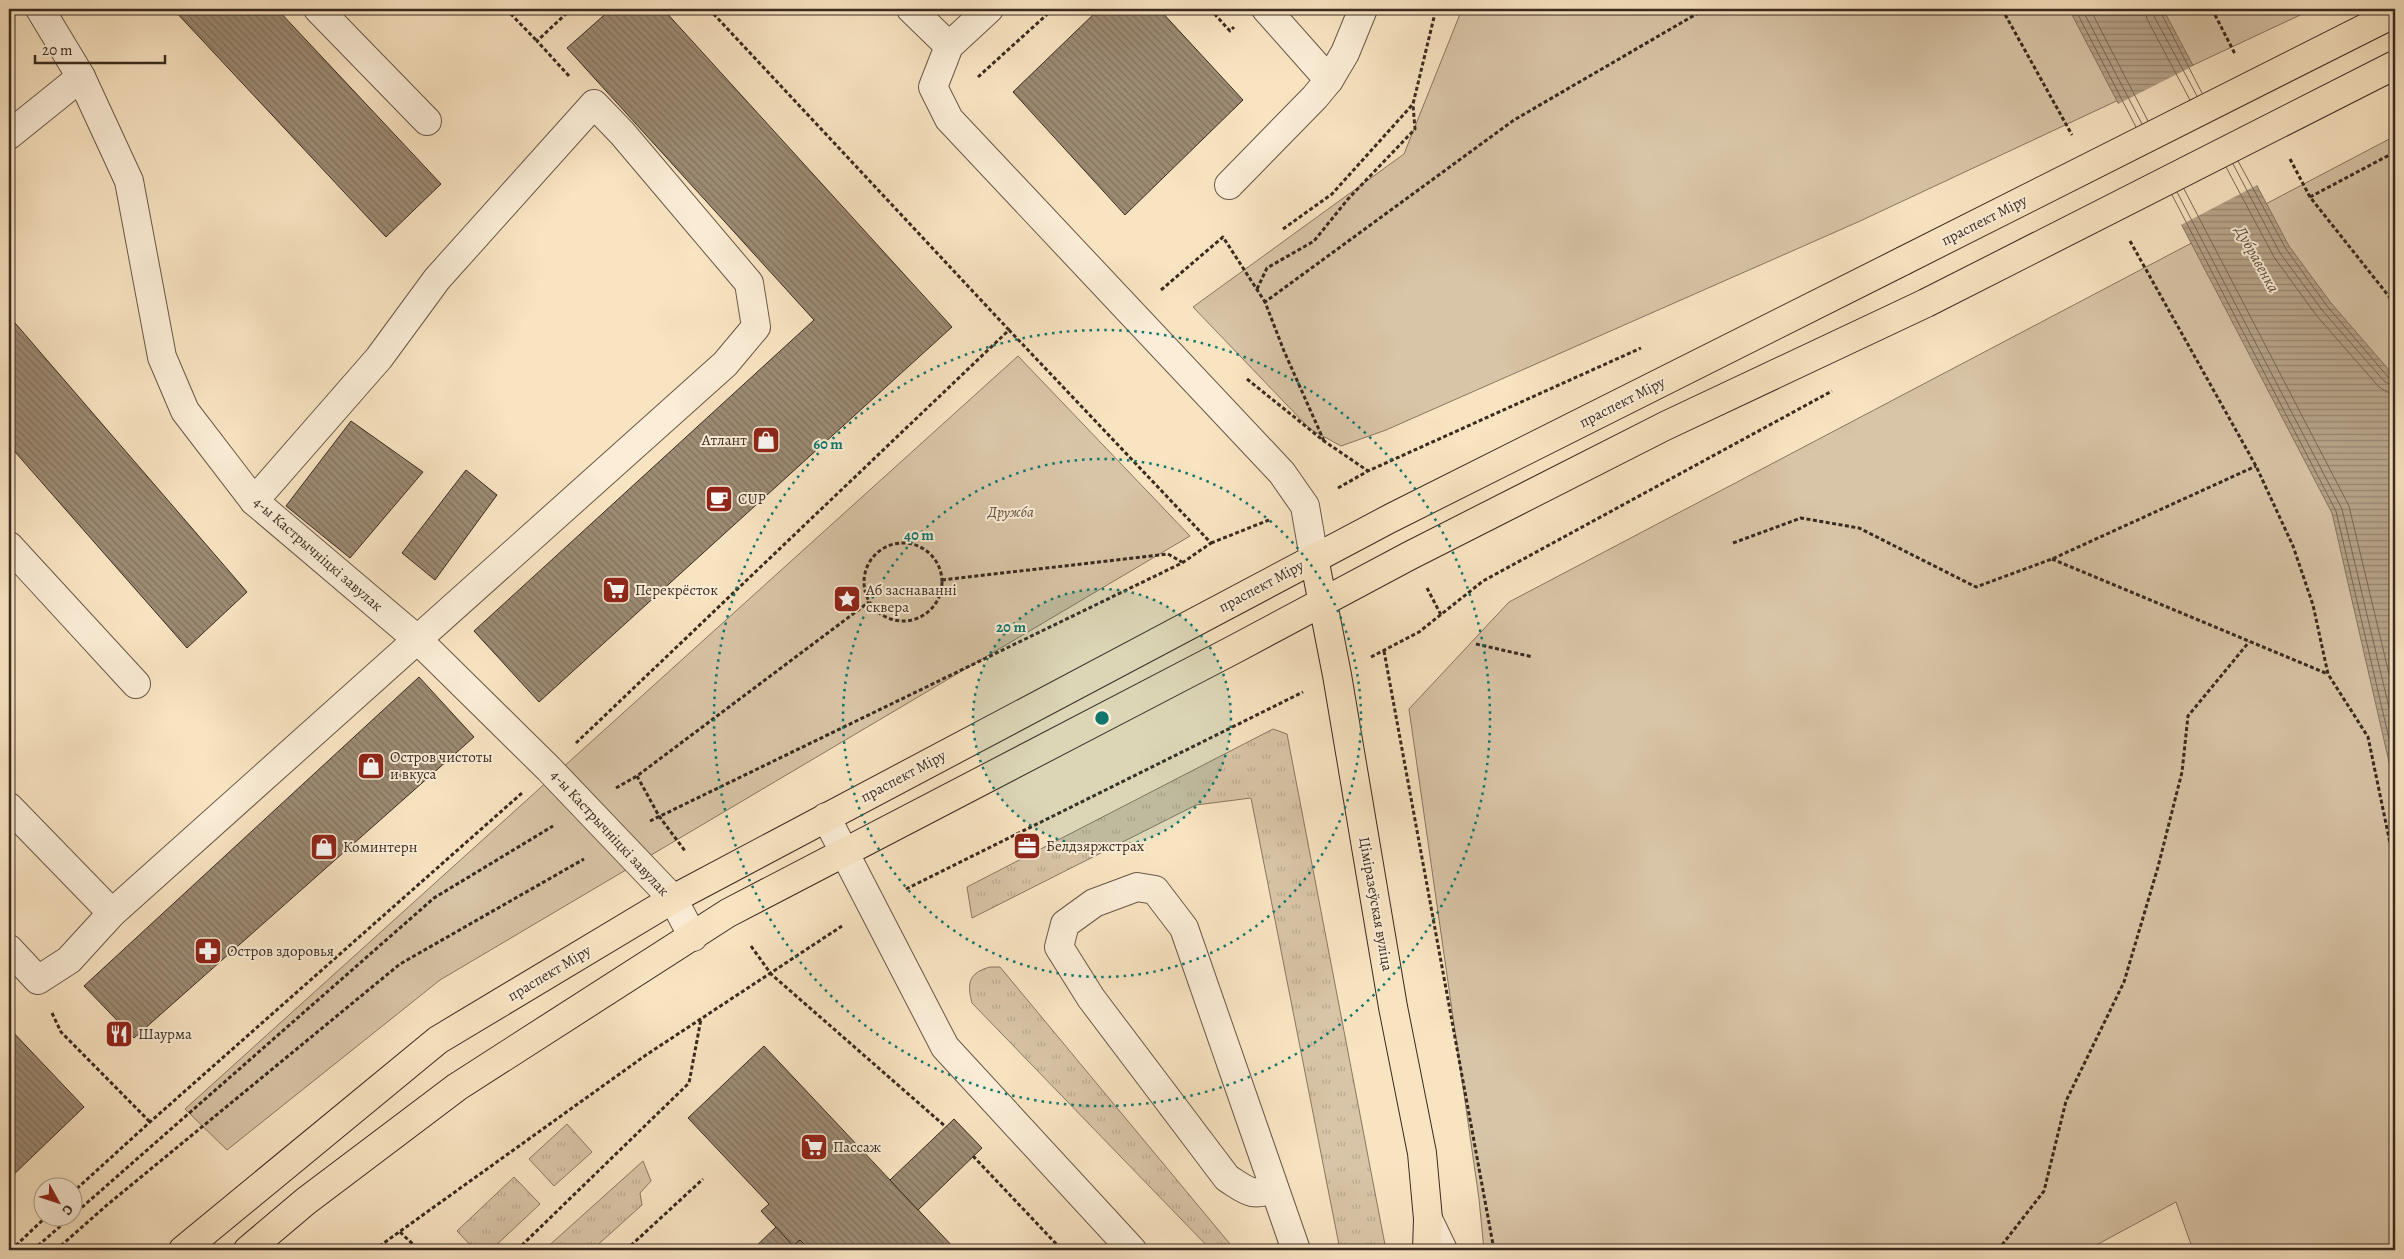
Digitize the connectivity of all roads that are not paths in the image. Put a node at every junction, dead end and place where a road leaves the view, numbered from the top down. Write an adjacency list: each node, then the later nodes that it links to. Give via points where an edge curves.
1 (40, 9): 10 (street, 4-ы Кастрычніцкі завулак)
2 (318, 9): 12 (street)
3 (912, 9): 8 (street)
4 (989, 9): 8 (street)
5 (1266, 9): 11 (street)
6 (1363, 9): 11 (street, via 1345,54)
7 (2395, 13): 17 (main road, праспект Міру, bridge)
8 (948, 46): 17 (street, via 932,87 949,118 1282,474 1305,506)
9 (2395, 65): 18 (main road, bridge, via 1926,303 1665,426)
10 (80, 77): 13 (street); 15 (street, 4-ы Кастрычніцкі завулак, via 129,181 162,357 185,411)
11 (1329, 80): 14 (street)
12 (427, 121)
13 (9, 135)
14 (1229, 185)
15 (254, 501): 19 (street, 4-ы Кастрычніцкі завулак); 19 (street, via 379,358 437,279 594,104 749,283 756,327 725,364)
16 (9, 546): 20 (street)
17 (1314, 558): 18 (main road, Ціміразеўская вуліца); 22 (main road, праспект Міру)
18 (1322, 603): 23 (main road); 29 (main road, Ціміразеўская вуліца, via 1422,1153)
19 (418, 640): 24 (street, 4-ы Кастрычніцкі завулак, via 549,768); 25 (street)
20 (136, 684)
21 (9, 807): 25 (street)
22 (826, 817): 23 (street); 24 (main road, праспект Міру)
23 (844, 853): 26 (main road, via 728,913); 32 (street, via 944,1047)
24 (673, 899): 26 (street, 4-ы Кастрычніцкі завулак); 30 (main road, праспект Міру, via 438,1040)
25 (112, 913): 27 (street, via 69,960 38,980)
26 (693, 937): 31 (main road, via 457,1087 306,1201)
27 (9, 949)
28 (1274, 1188): 28 (street, via 1184,928 1155,890 1137,887 1094,902 1065,924 1059,947 1086,989 1227,1178 1251,1193); 33 (street)
29 (1428, 1219): 34 (main road, Ціміразеўская вуліца); 35 (street)
30 (183, 1250)
31 (248, 1250)
32 (1132, 1250)
33 (1296, 1250)
34 (1427, 1250)
35 (1443, 1250)

